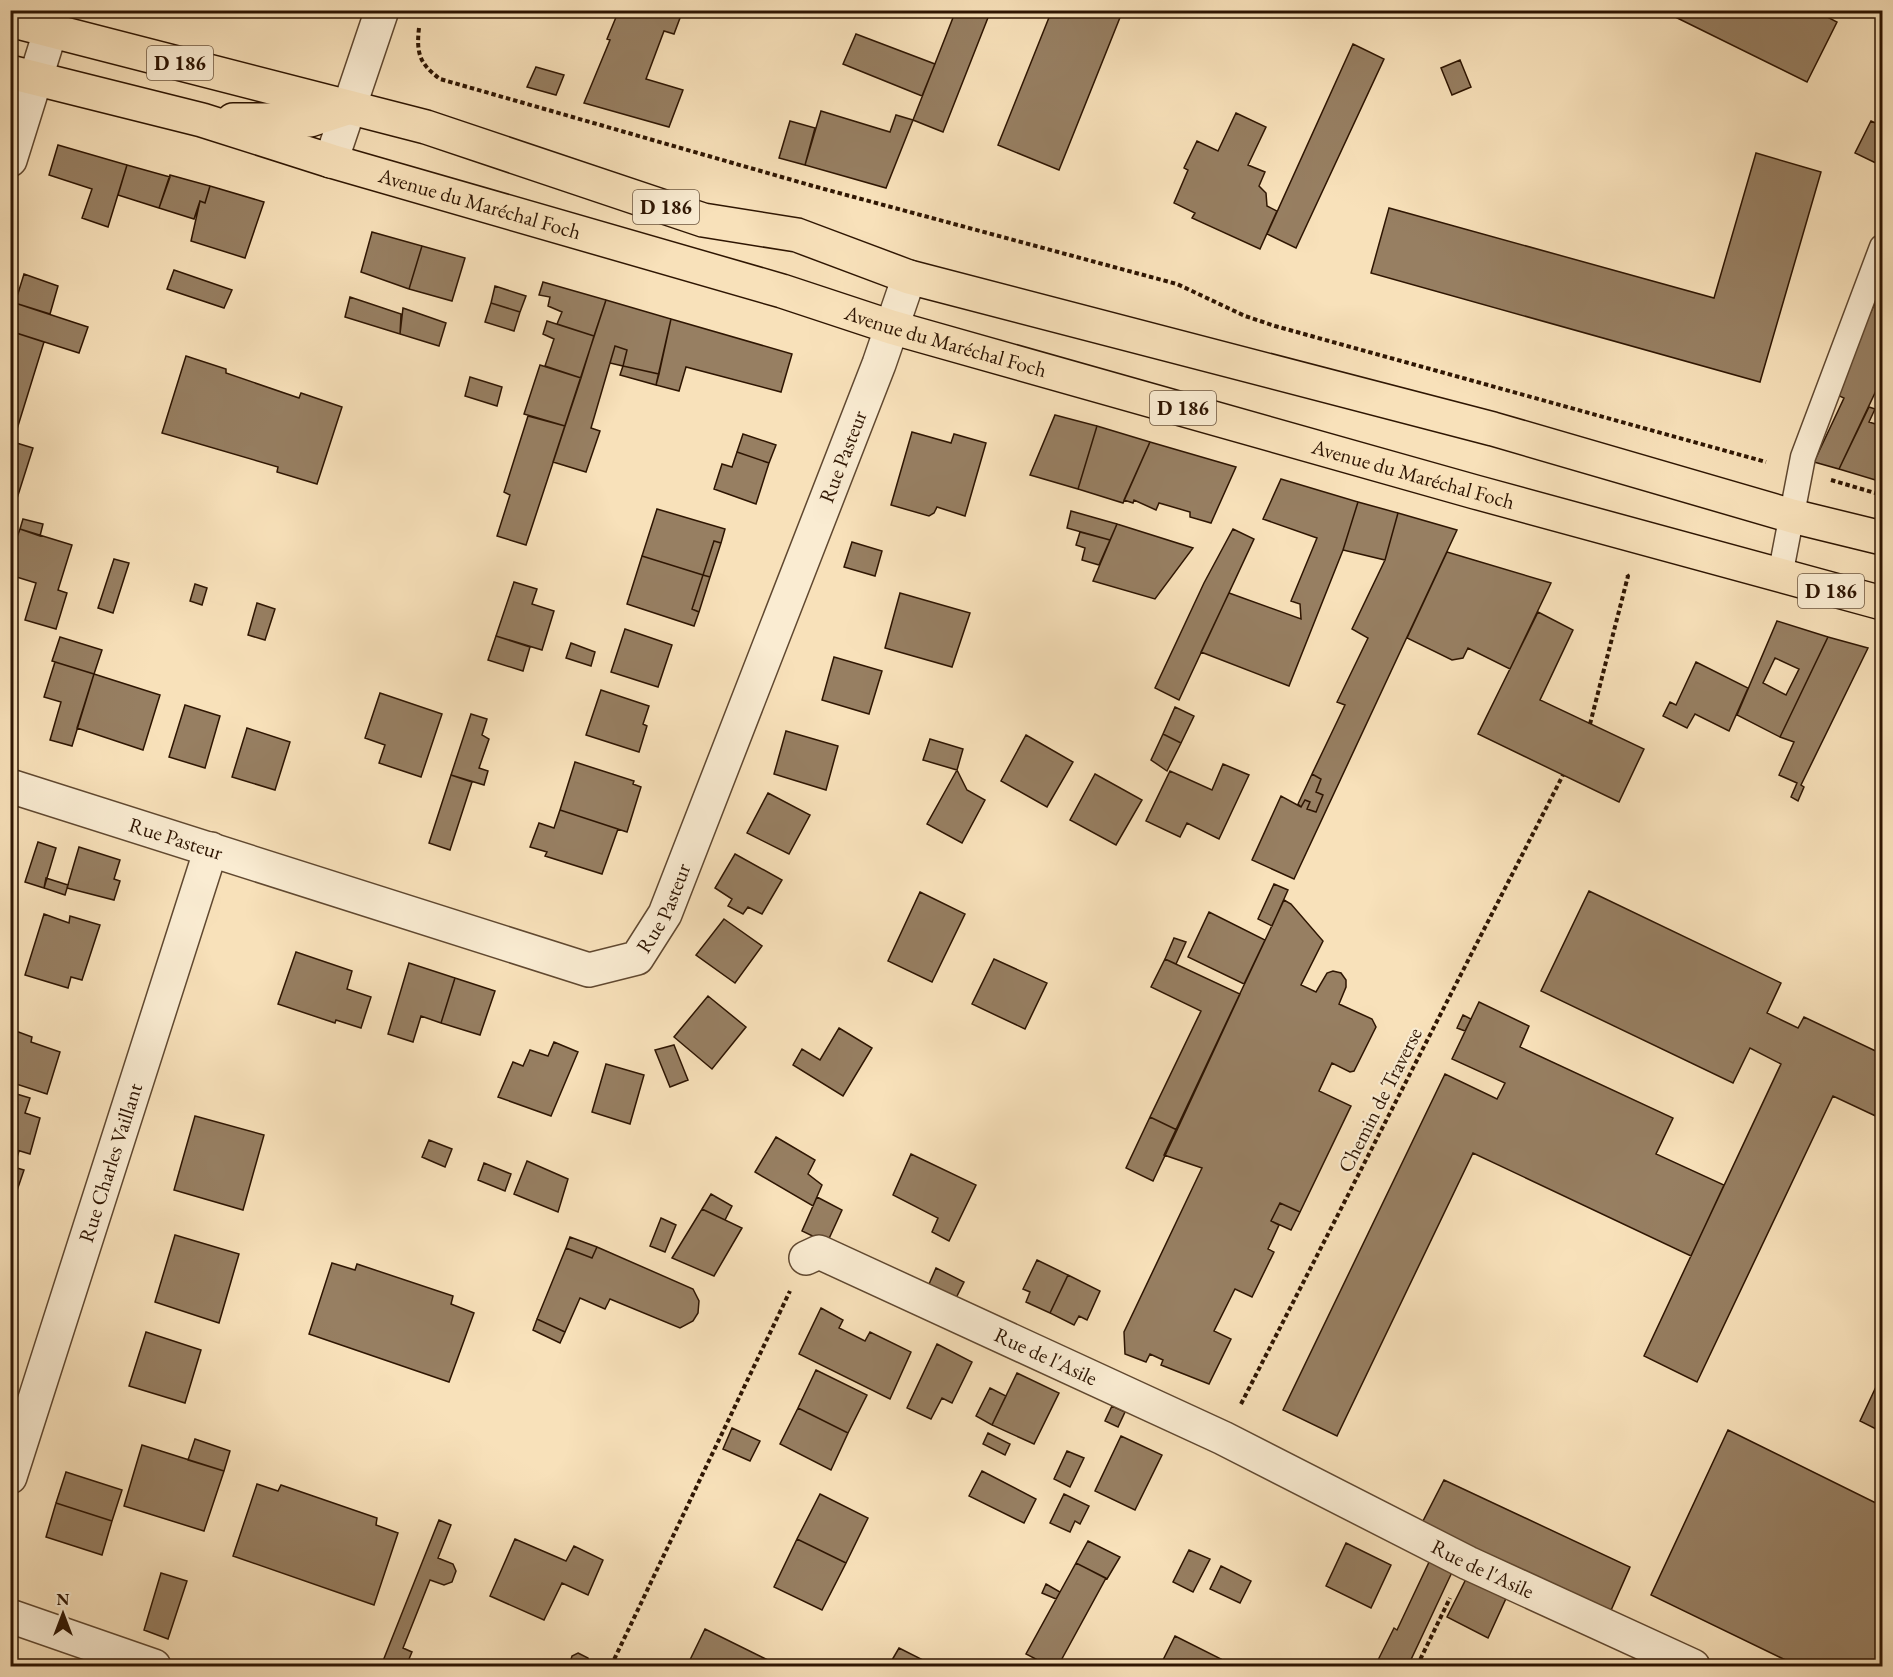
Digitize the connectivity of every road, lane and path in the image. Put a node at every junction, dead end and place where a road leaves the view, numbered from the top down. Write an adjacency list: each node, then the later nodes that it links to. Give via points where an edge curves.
1 (382, 10): 6 (street)
2 (10, 20): 4 (main road, D 186)
3 (420, 23): 13 (path, via 417,43 424,67 440,79 802,183 1177,284 1275,326)
4 (51, 30): 5 (street); 6 (main road, D 186)
5 (23, 76): 7 (main road, Avenue du Maréchal Foch / D 186); 8 (street)
6 (349, 108): 7 (main road, D 186, via 309,120); 9 (street); 11 (main road, D 186, via 426,127 703,220 797,235)
7 (202, 120): 9 (main road, Avenue du Maréchal Foch / D 186)
8 (10, 160)
9 (331, 161): 12 (main road, Avenue du Maréchal Foch / D 186, via 782,291)
10 (1882, 247): 13 (lane)
11 (909, 277): 12 (street, Rue Pasteur); 15 (main road, D 186, via 1493,429)
12 (891, 327): 18 (main road, Avenue du Maréchal Foch / D 186); 23 (street, Rue Pasteur, via 665,914 637,958 589,970)
13 (1798, 471): 14 (path); 15 (lane)
14 (1882, 495)
15 (1792, 516): 16 (main road, D 186); 18 (lane)
16 (1882, 538)
17 (1622, 568): 20 (path, via 1628,576)
18 (1780, 576): 19 (main road, Avenue du Maréchal Foch / D 186)
19 (1882, 603)
20 (1590, 724)
21 (1563, 775): 25 (path, Chemin de Traverse)
22 (10, 786): 23 (street, Rue Pasteur)
23 (211, 849): 26 (street, Rue Charles Vaillant)
24 (806, 1258): 25 (street, Rue de l'Asile, via 819,1252); 30 (path)
25 (1223, 1438): 27 (street, Rue de l'Asile)
26 (10, 1477)
27 (1468, 1563): 31 (path); 32 (street, Rue de l'Asile)
28 (10, 1616): 29 (street)
29 (154, 1666)
30 (611, 1666)
31 (1417, 1666)
32 (1693, 1666)

